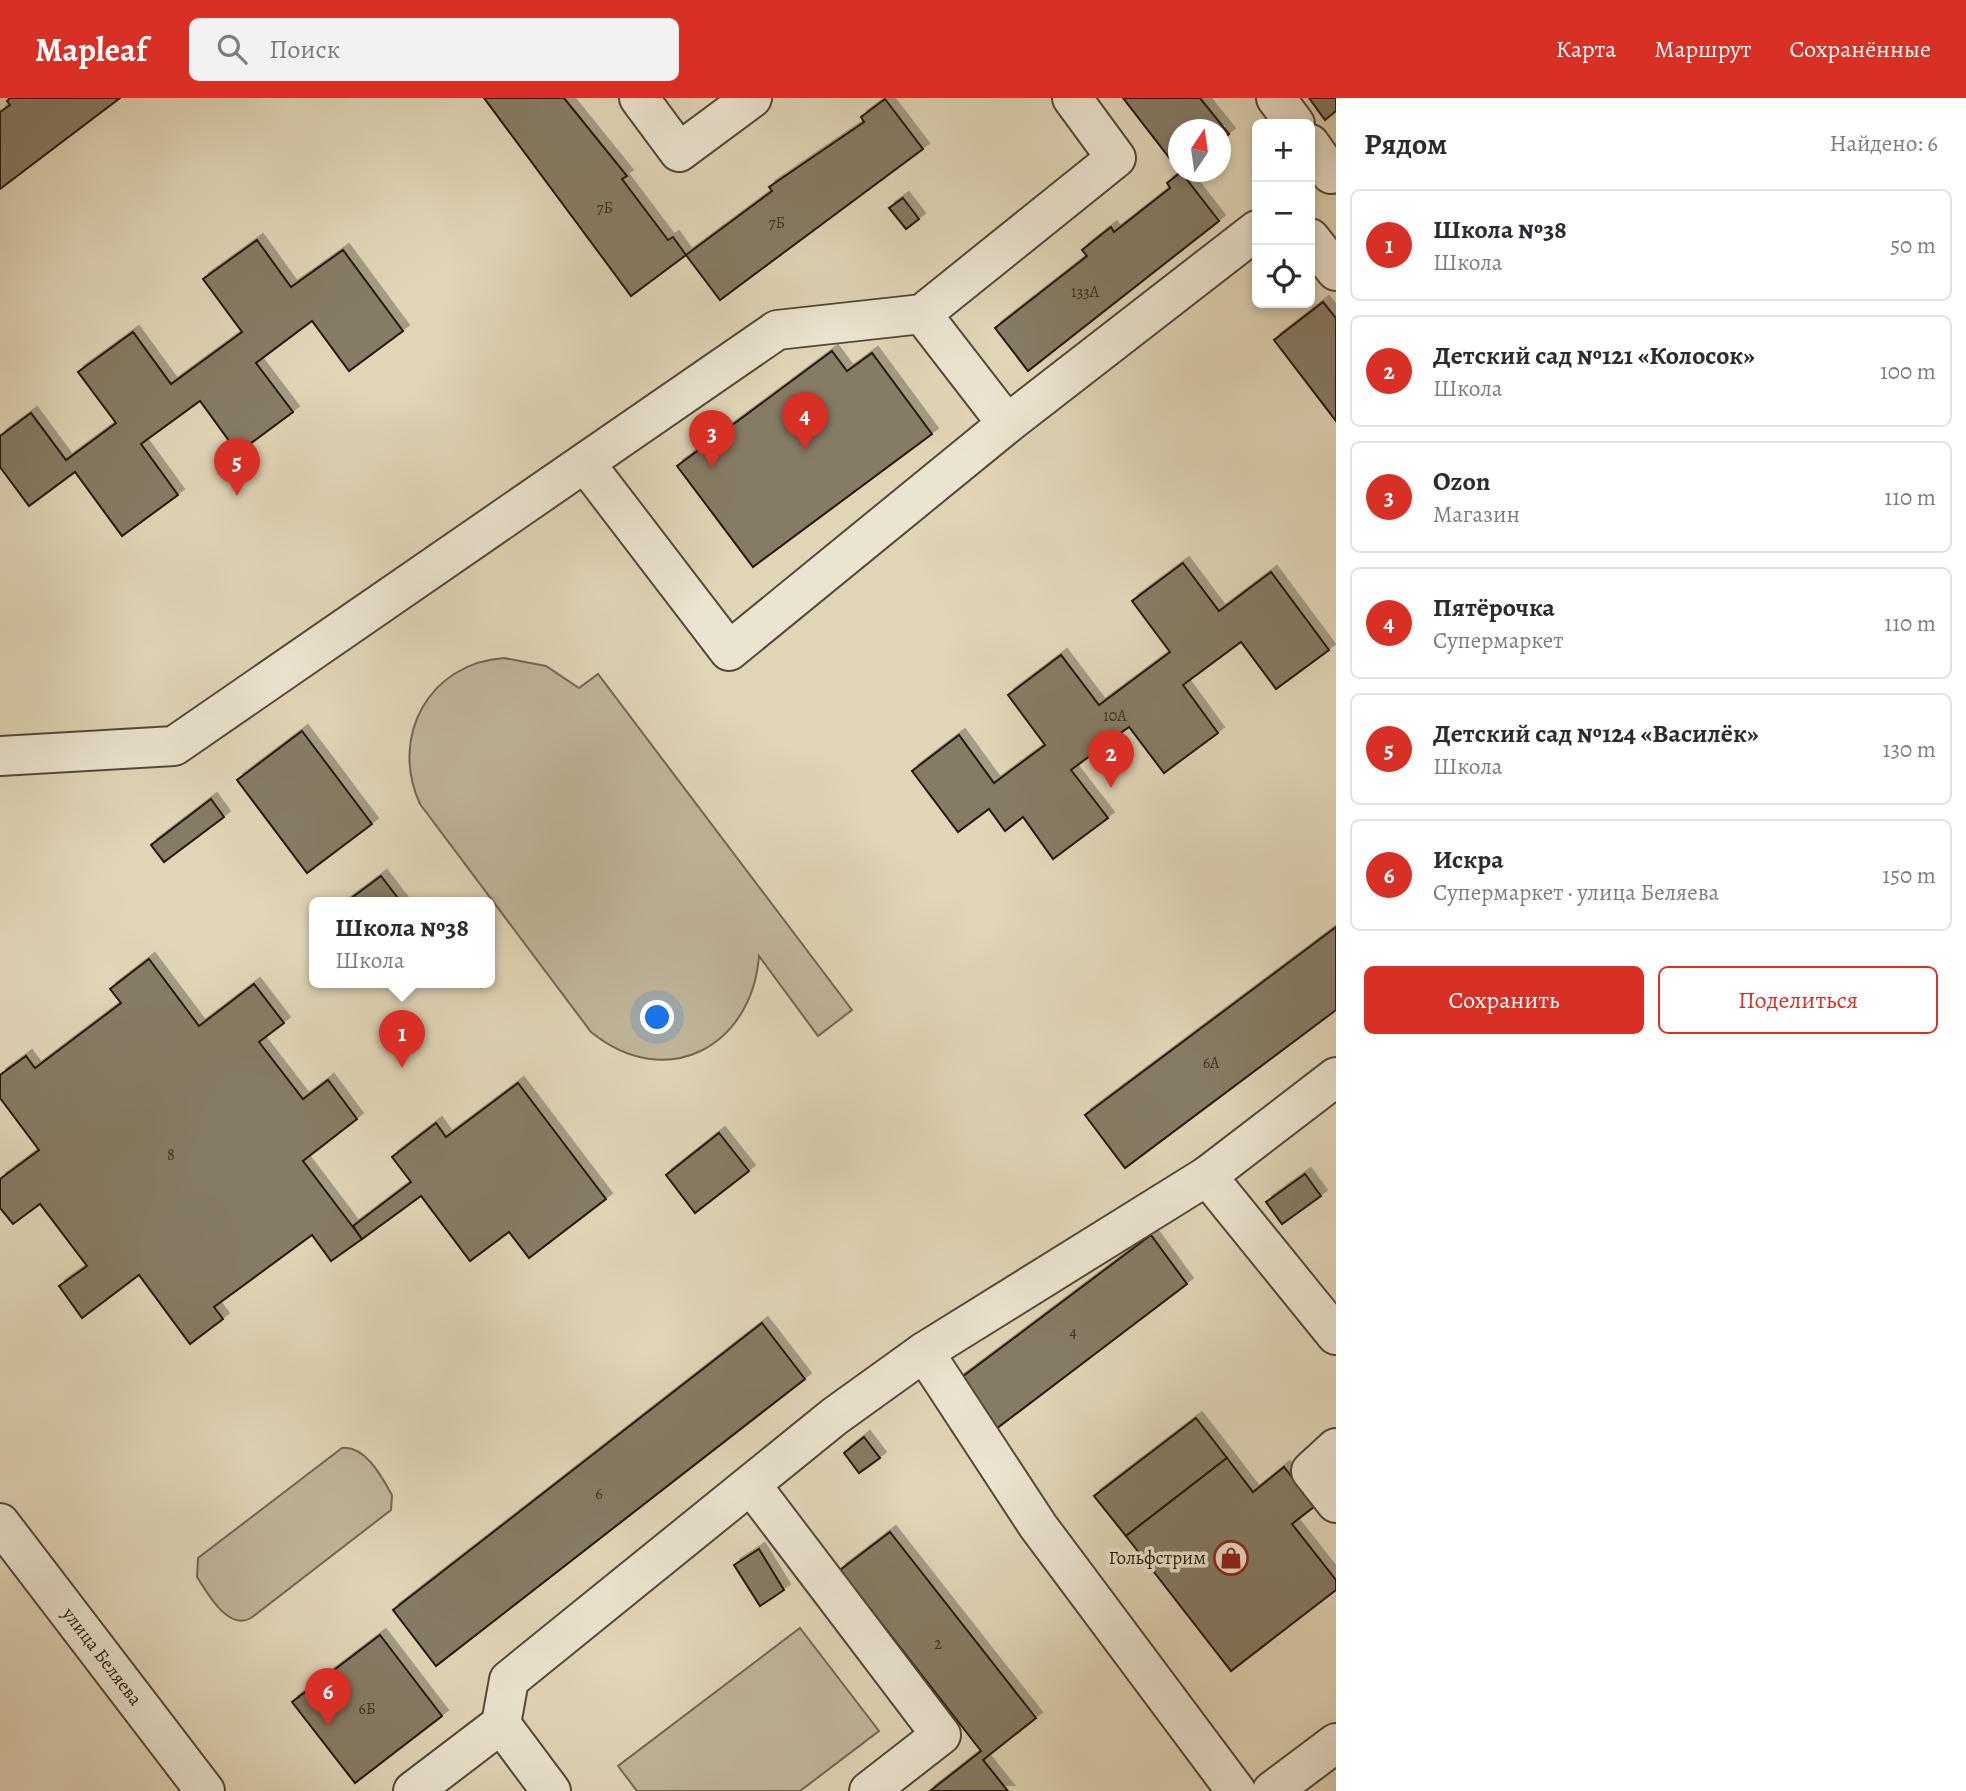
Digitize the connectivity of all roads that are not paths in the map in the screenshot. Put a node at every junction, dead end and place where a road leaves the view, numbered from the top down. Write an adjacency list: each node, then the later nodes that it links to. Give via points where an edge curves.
1 (639, 98): 2 (street, via 679,152)
2 (752, 98)
3 (1072, 98): 9 (street, via 1116,158)
4 (1276, 98): 5 (street)
5 (1291, 119)
6 (1252, 234): 10 (street)
7 (1315, 244): 8 (street)
8 (1336, 271)
9 (922, 314): 10 (street); 11 (street, via 777,330)
10 (1007, 424): 11 (street, via 729,651)
11 (585, 463): 12 (street, via 174,746)
12 (0, 756)
13 (1336, 1077): 14 (street)
14 (1207, 1176): 15 (street); 16 (street)
15 (1336, 1335)
16 (924, 1352): 18 (street, via 835,1416); 27 (street, via 1038,1526)
17 (1336, 1448): 19 (street, via 1311,1471)
18 (752, 1486): 21 (street, via 509,1680); 26 (street, via 941,1735)
19 (1336, 1503)
20 (0, 1523): 23 (street, улица Беляева)
21 (501, 1724): 24 (street); 25 (street)
22 (1336, 1743): 28 (street)
23 (205, 1791)
24 (413, 1791)
25 (551, 1791)
26 (869, 1791)
27 (1236, 1791)
28 (1272, 1791)

